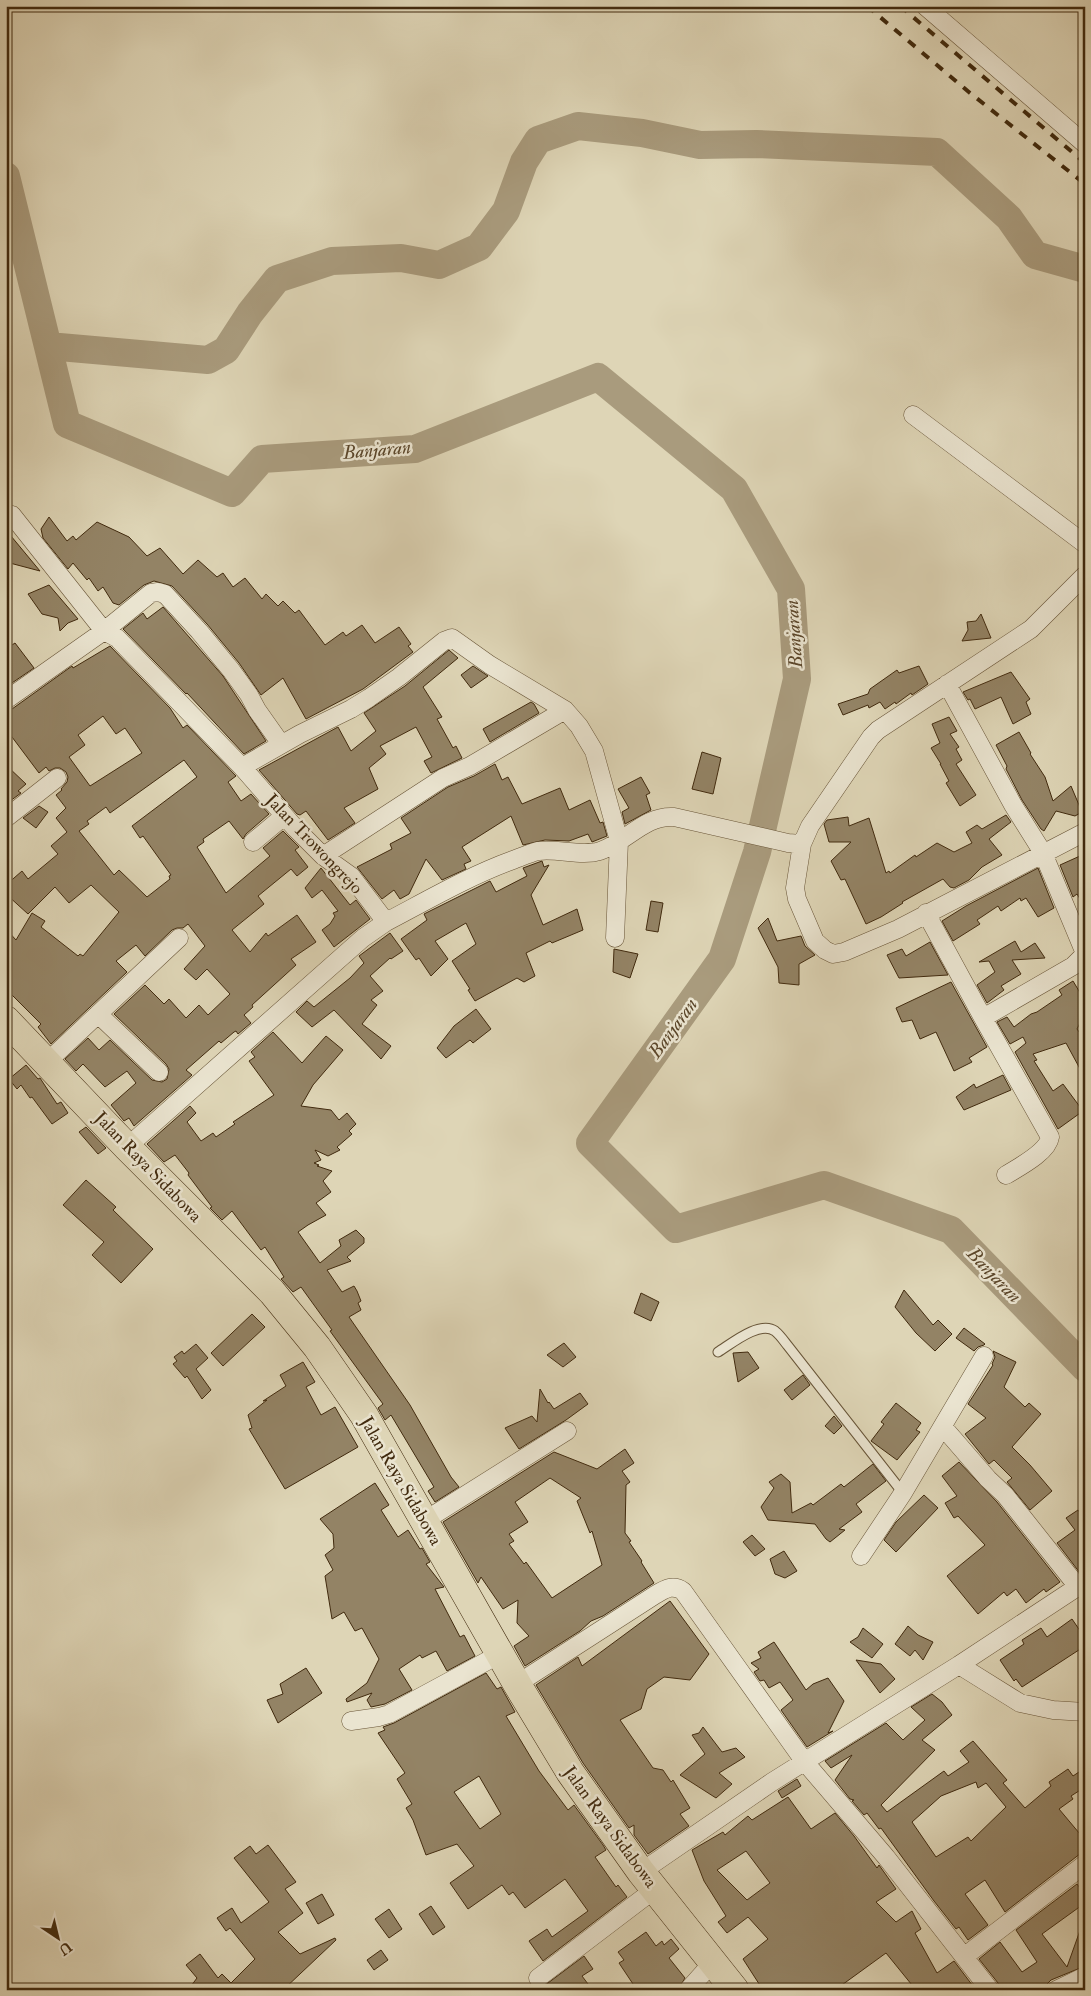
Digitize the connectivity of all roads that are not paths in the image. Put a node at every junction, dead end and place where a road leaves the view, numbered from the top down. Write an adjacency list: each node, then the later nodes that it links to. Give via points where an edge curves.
1 (925, 6): 2 (street)
2 (1085, 144)
3 (913, 415): 5 (street)
4 (12, 515): 7 (street, Jalan Trowongrejo)
5 (1083, 539)
6 (1085, 575): 8 (street, via 1031,628)
7 (104, 631): 9 (street); 11 (street, via 151,593 165,594 231,670); 12 (street, Jalan Trowongrejo, via 126,645)
8 (948, 684): 19 (street, via 870,737); 20 (street, via 1013,805)
9 (6, 700)
10 (565, 710): 11 (street, via 452,638 447,638 369,698); 17 (street, via 594,751); 21 (street, via 470,766 443,778)
11 (281, 744): 12 (street)
12 (242, 767): 14 (street, Jalan Trowongrejo)
13 (57, 778): 15 (street)
14 (284, 816): 18 (street); 21 (street, Jalan Trowongrejo)
15 (6, 818)
16 (1085, 832): 20 (street)
17 (619, 841): 19 (street, via 644,823 664,816); 23 (street, via 598,852 537,851 477,875); 25 (street)
18 (254, 842)
19 (795, 843): 22 (street, via 797,899 815,941 825,950 833,954 844,952)
20 (1043, 853): 22 (street); 27 (street, via 1082,943 1083,956 1074,966)
21 (323, 856): 23 (street, Jalan Trowongrejo, via 351,876)
22 (926, 914): 27 (street)
23 (386, 922): 31 (street, via 363,938)
24 (179, 938): 26 (street)
25 (615, 938)
26 (98, 1014): 29 (street); 30 (street)
27 (983, 1018): 32 (street, via 1050,1137 1049,1144 1042,1151)
28 (6, 1020): 29 (highway, Jalan Raya Sidabowa)
29 (47, 1062): 31 (highway, Jalan Raya Sidabowa)
30 (159, 1072)
31 (126, 1147): 38 (highway, Jalan Raya Sidabowa, via 297,1320 357,1404)
32 (1006, 1175)
33 (718, 1352): 37 (lane, via 756,1329 775,1331)
34 (984, 1356): 35 (street)
35 (943, 1427): 37 (street); 40 (street)
36 (567, 1431): 38 (street)
37 (903, 1493): 39 (street)
38 (424, 1521): 41 (highway, Jalan Raya Sidabowa)
39 (861, 1556)
40 (1081, 1585): 42 (street)
41 (500, 1654): 43 (highway, Jalan Raya Sidabowa); 45 (street, via 388,1714)
42 (959, 1665): 44 (street, via 1020,1703); 46 (street)
43 (517, 1684): 46 (street, via 655,1595 676,1587 683,1591); 48 (highway, Jalan Raya Sidabowa, via 566,1767)
44 (1085, 1712)
45 (352, 1721)
46 (804, 1761): 48 (street); 49 (street)
47 (1085, 1864): 49 (street)
48 (648, 1881): 50 (highway, Jalan Raya Sidabowa); 52 (street)
49 (965, 1956): 55 (street)
50 (713, 1962): 53 (street); 54 (highway, Jalan Raya Sidabowa)
51 (1085, 1976): 56 (street)
52 (538, 1978)
53 (688, 1990)
54 (735, 1990)
55 (990, 1990)
56 (1056, 1990)

